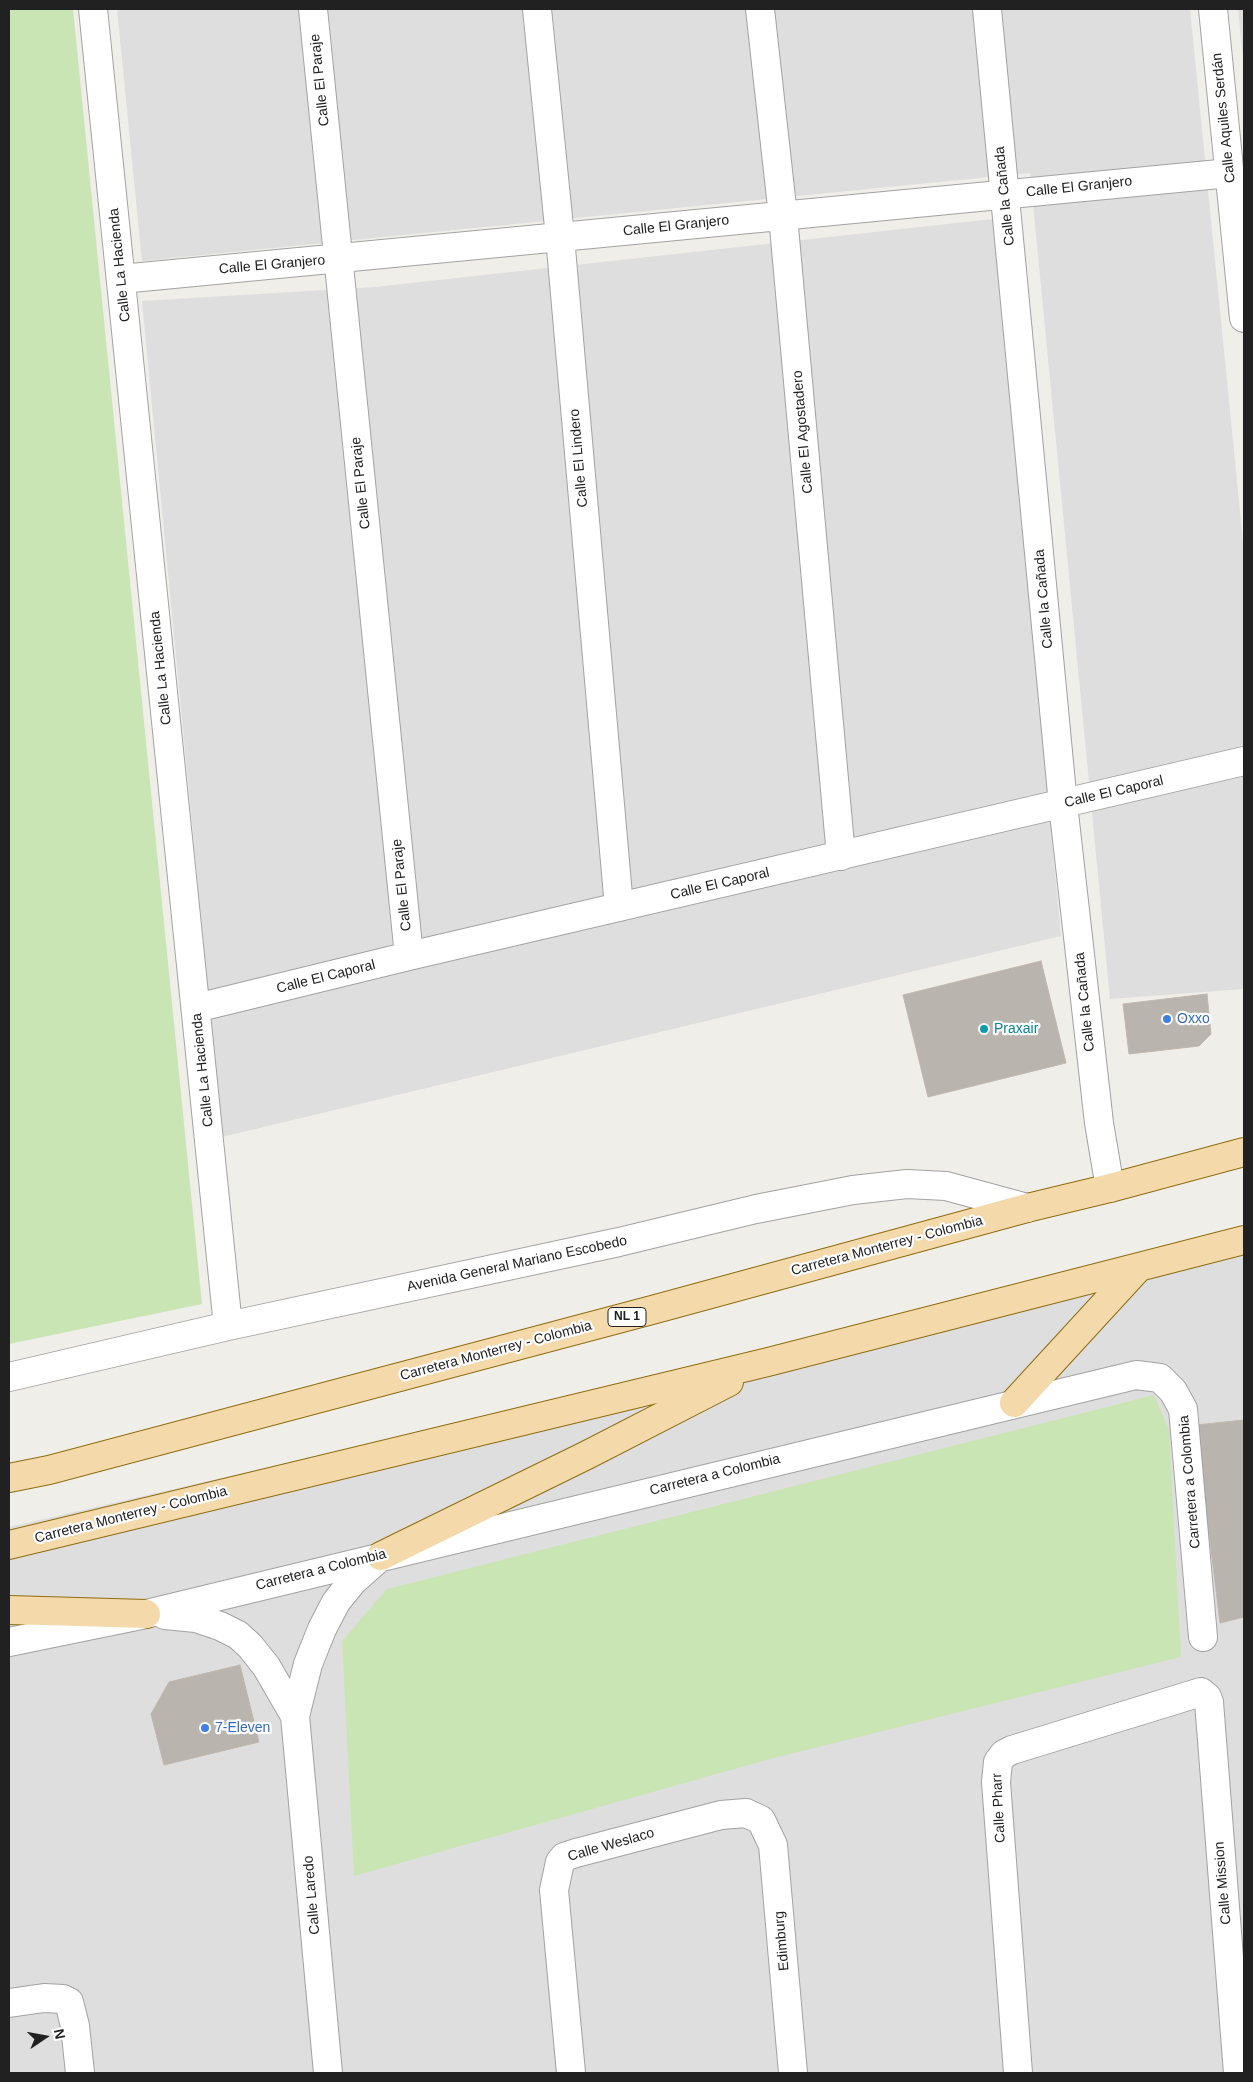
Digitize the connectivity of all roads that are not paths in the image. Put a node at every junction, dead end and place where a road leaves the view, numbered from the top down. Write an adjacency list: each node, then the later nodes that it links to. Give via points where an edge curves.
1 (93, 9): 12 (street, Calle La Hacienda)
2 (314, 9): 11 (street, Calle El Paraje)
3 (537, 9): 10 (street, Calle El Lindero)
4 (760, 9): 9 (street, Calle El Agostadero)
5 (986, 9): 8 (street, Calle la Cañada)
6 (1213, 9): 7 (street, Calle Aquiles Serdán)
7 (1230, 173): 8 (street, Calle El Granjero); 13 (street, Calle Aquiles Serdán)
8 (1005, 195): 9 (street, Calle El Granjero); 15 (street, Calle la Cañada)
9 (783, 216): 10 (street, Calle El Granjero); 16 (street, Calle El Agostadero)
10 (560, 237): 11 (street, Calle El Granjero); 17 (street, Calle El Lindero)
11 (338, 259): 12 (street, Calle El Granjero); 18 (street, Calle El Paraje)
12 (121, 279): 19 (street, Calle La Hacienda)
13 (1244, 318)
14 (1244, 761): 15 (street, Calle El Caporal)
15 (1063, 804): 16 (street, Calle El Caporal); 21 (street, Calle la Cañada, via 1098,1123)
16 (841, 856): 17 (street, Calle El Caporal)
17 (619, 907): 18 (street, Calle El Caporal)
18 (409, 956): 19 (street, Calle El Caporal)
19 (196, 1008): 25 (street, Calle La Hacienda)
20 (1244, 1152): 21 (main road, Carretera Monterrey - Colombia / NL 1)
21 (1110, 1188): 22 (main road, Carretera Monterrey - Colombia / NL 1)
22 (1027, 1208): 25 (street, Avenida General Mariano Escobedo / NL 1, via 946,1186 907,1184 853,1190); 29 (main road, Carretera Monterrey - Colombia / NL 1)
23 (1244, 1240): 24 (main road, Carretera Monterrey - Colombia)
24 (1138, 1268): 26 (main road, Carretera Monterrey - Colombia); 28 (main road)
25 (228, 1326): 27 (street, Avenida General Mariano Escobedo / NL 1)
26 (768, 1362): 30 (main road, Carretera Monterrey - Colombia); 31 (main road)
27 (9, 1377)
28 (1014, 1403): 31 (street, Carretera a Colombia); 34 (street, Carretera a Colombia, via 1136,1375 1160,1378 1173,1391 1183,1409)
29 (9, 1478)
30 (9, 1545)
31 (381, 1556): 33 (street, Carretera a Colombia); 37 (street, Calle Laredo, via 353,1581 336,1602 308,1664)
32 (9, 1610): 33 (main road)
33 (146, 1614): 35 (street, Carretera a Colombia); 37 (street, Calle Laredo, via 196,1618 238,1635 266,1666)
34 (1203, 1637)
35 (9, 1642)
36 (1204, 1694): 44 (street, Calle Pharr, via 1198,1692 1012,1750 998,1762 996,1782); 45 (street, Calle Mission, via 1209,1702)
37 (295, 1716): 41 (street, Calle Laredo)
38 (754, 1815): 42 (street, Calle Weslaco, via 746,1812 721,1815 576,1853 560,1862 554,1890); 43 (street, Edimburg, via 761,1820 774,1845)
39 (9, 2004): 40 (street, via 44,1998 69,2002)
40 (80, 2073)
41 (328, 2073)
42 (571, 2073)
43 (793, 2073)
44 (1018, 2073)
45 (1238, 2073)

